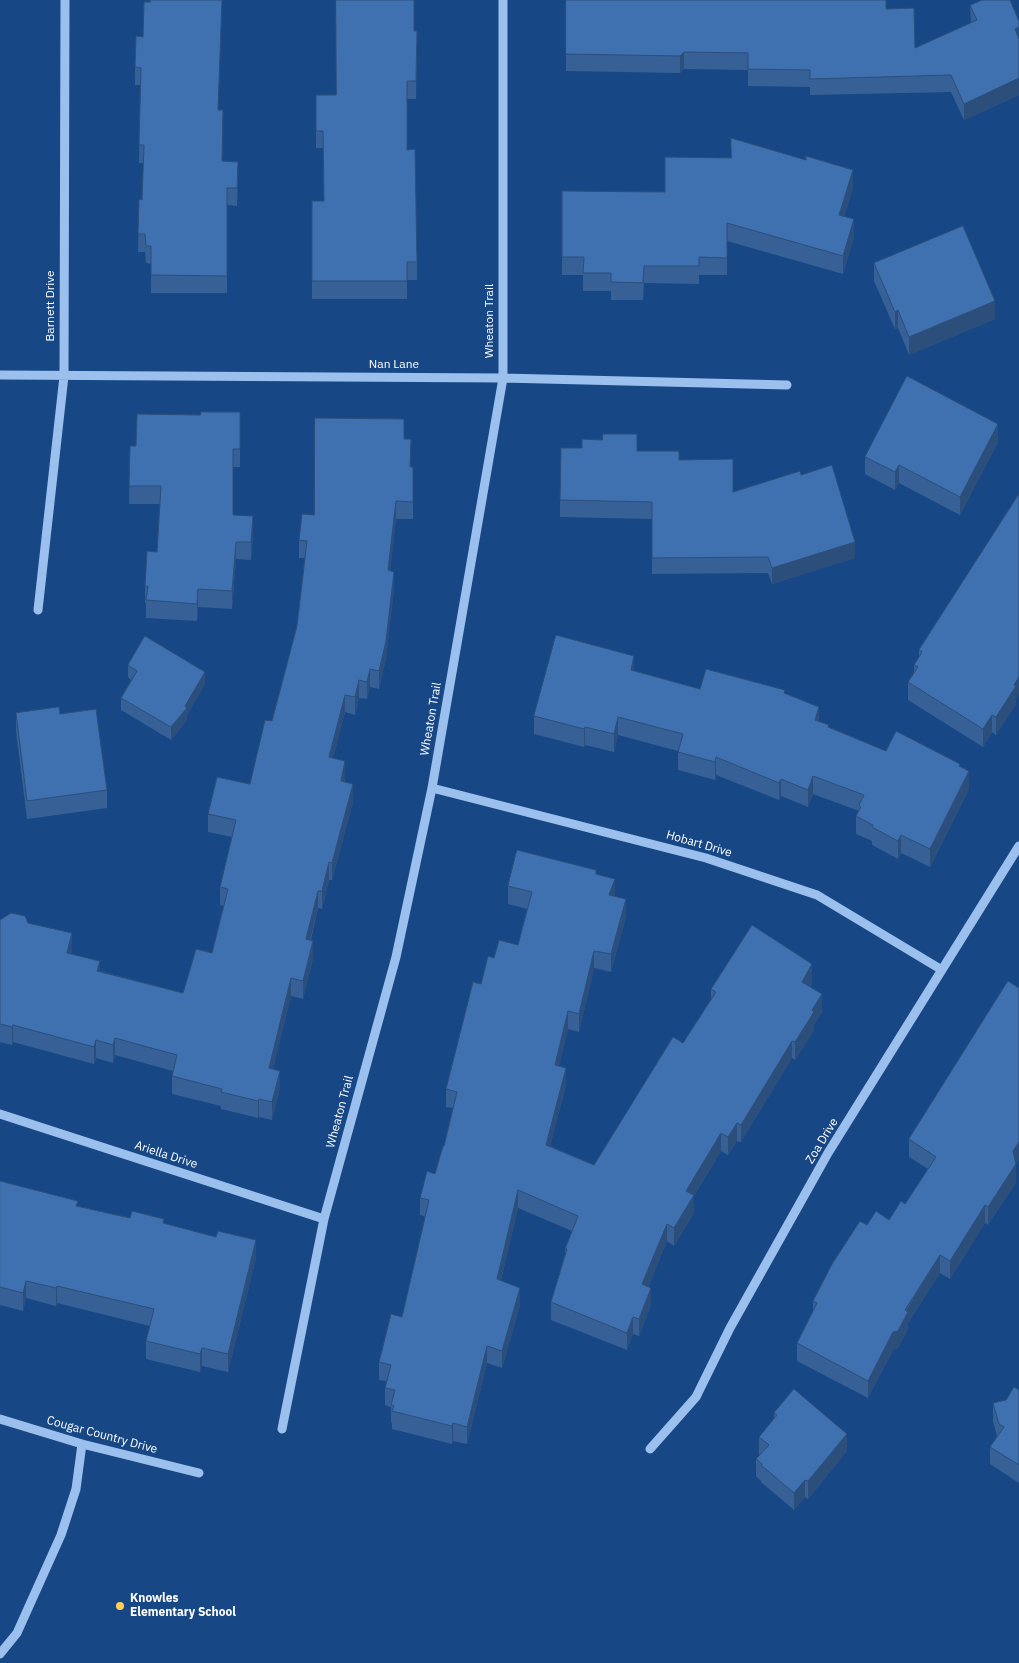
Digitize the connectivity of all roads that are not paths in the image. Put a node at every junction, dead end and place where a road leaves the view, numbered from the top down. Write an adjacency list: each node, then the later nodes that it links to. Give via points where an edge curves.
1 (64, 0): 4 (street, Barnett Drive)
2 (503, 0): 5 (street, Wheaton Trail)
3 (0, 375): 4 (street, Nan Lane)
4 (64, 376): 5 (street, Nan Lane); 7 (street, Barnett Drive)
5 (503, 378): 6 (street, Nan Lane); 8 (street, Wheaton Trail)
6 (787, 385)
7 (38, 610)
8 (432, 788): 10 (street, Hobart Drive, via 706,858 816,895); 12 (street, Wheaton Trail, via 396,957)
9 (1019, 846): 10 (street, Zoa Drive)
10 (942, 970): 16 (street, Zoa Drive, via 828,1153 730,1328 696,1397)
11 (0, 1114): 12 (street, Ariella Drive)
12 (324, 1219): 14 (street, Wheaton Trail)
13 (0, 1419): 15 (street, Cougar Country Drive)
14 (282, 1429)
15 (82, 1444): 17 (street, Cougar Country Drive); 18 (street, via 76,1488 61,1535 16,1633)
16 (650, 1449)
17 (199, 1473)
18 (0, 1654)

